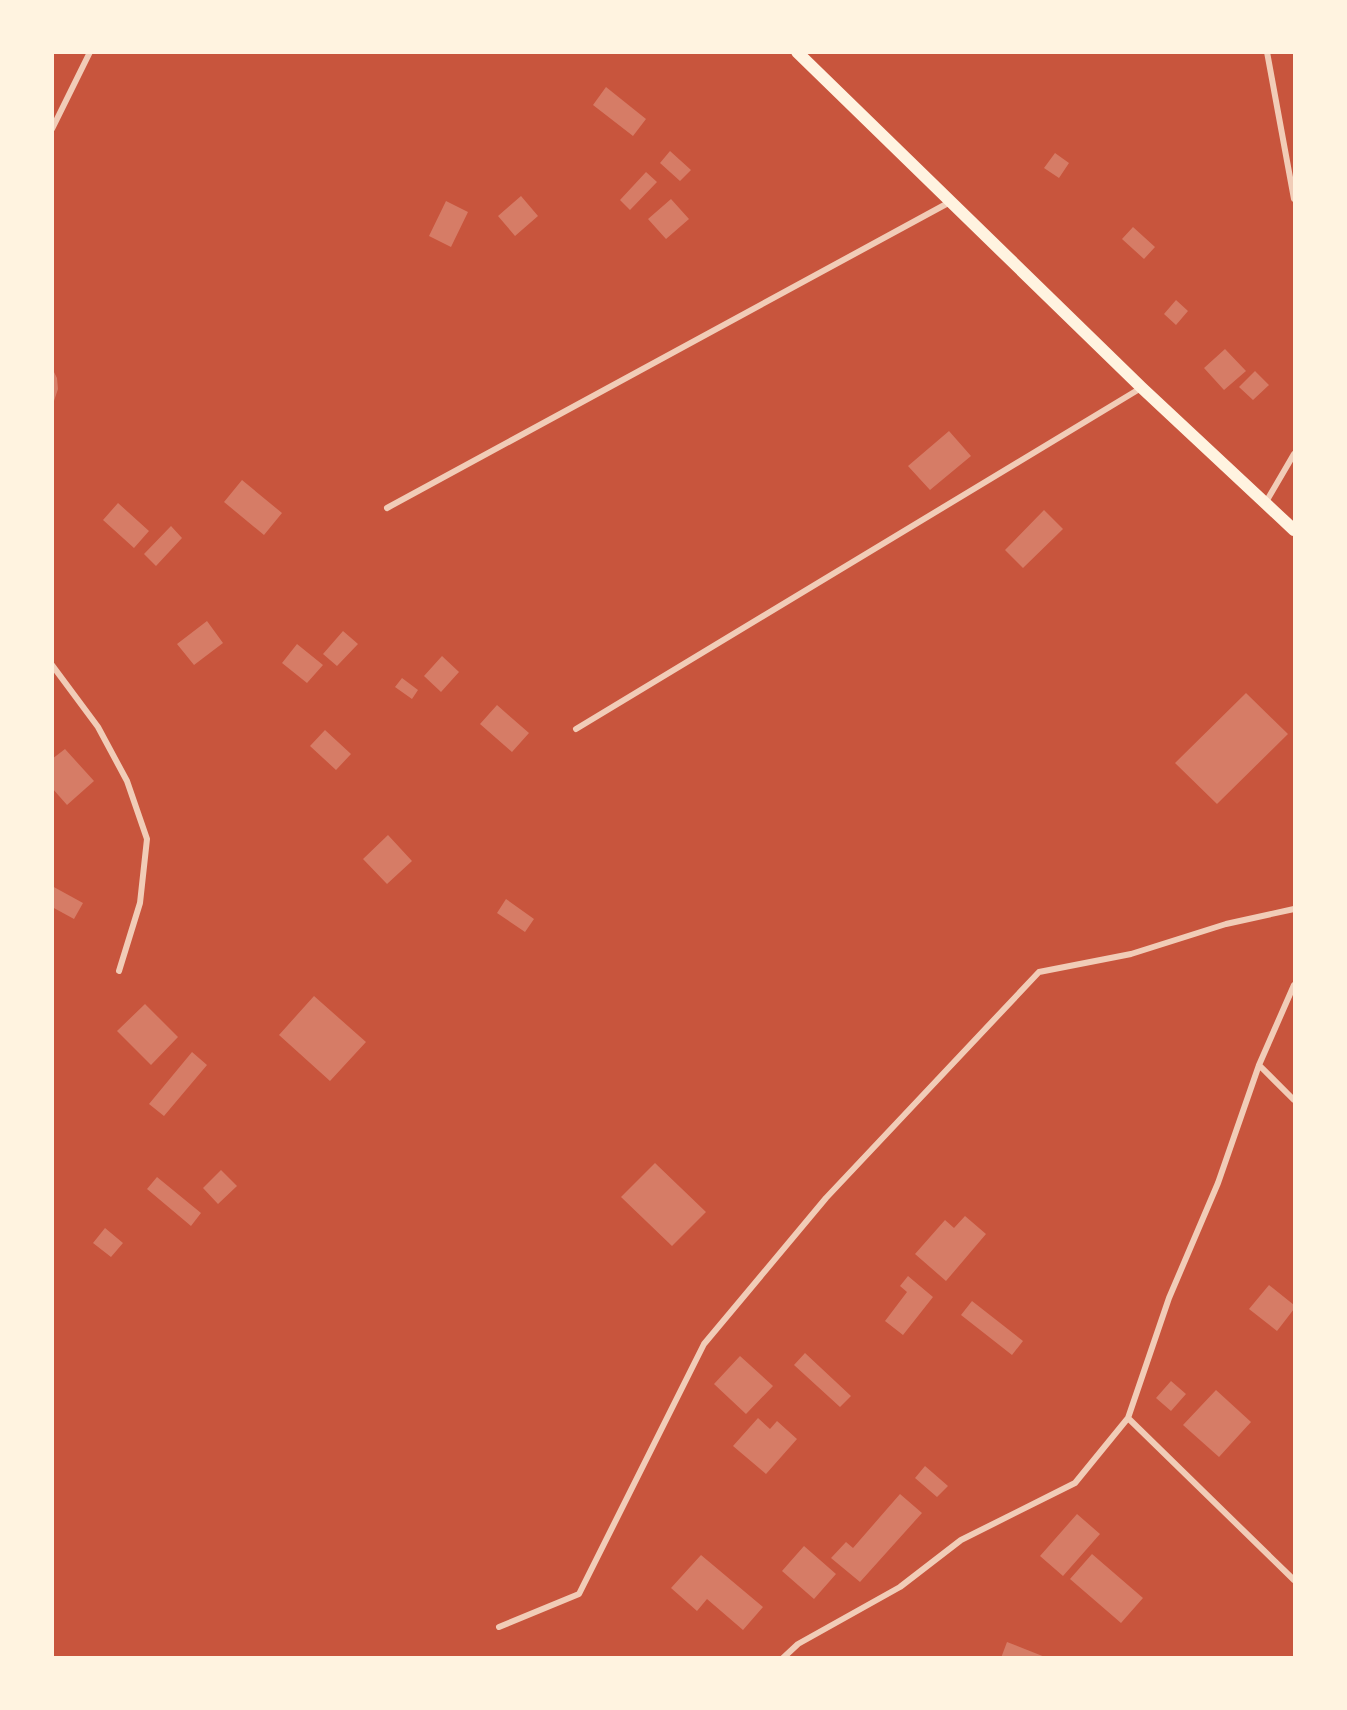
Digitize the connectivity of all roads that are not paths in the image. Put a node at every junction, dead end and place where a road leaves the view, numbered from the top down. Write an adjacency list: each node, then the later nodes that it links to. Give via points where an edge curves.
1 (90, 52): 4 (street)
2 (797, 52): 6 (main road)
3 (1267, 52): 5 (street)
4 (52, 129)
5 (1294, 199)
6 (951, 202): 7 (main road); 10 (street)
7 (1142, 388): 9 (main road); 13 (street)
8 (1294, 454): 9 (street)
9 (1266, 502): 11 (main road)
10 (387, 508)
11 (1294, 530)
12 (52, 665): 15 (street, via 98,726 127,780 147,838 140,903)
13 (576, 729)
14 (1294, 909): 21 (street, via 1226,924 1131,954 1039,972 826,1198 704,1344 579,1594)
15 (119, 971)
16 (1294, 985): 17 (street)
17 (1259, 1065): 18 (street); 19 (street, via 1218,1183 1169,1298)
18 (1294, 1100)
19 (1128, 1418): 20 (street); 22 (street, via 1075,1483 962,1539 900,1587 798,1644)
20 (1294, 1580)
21 (499, 1627)
22 (783, 1658)

